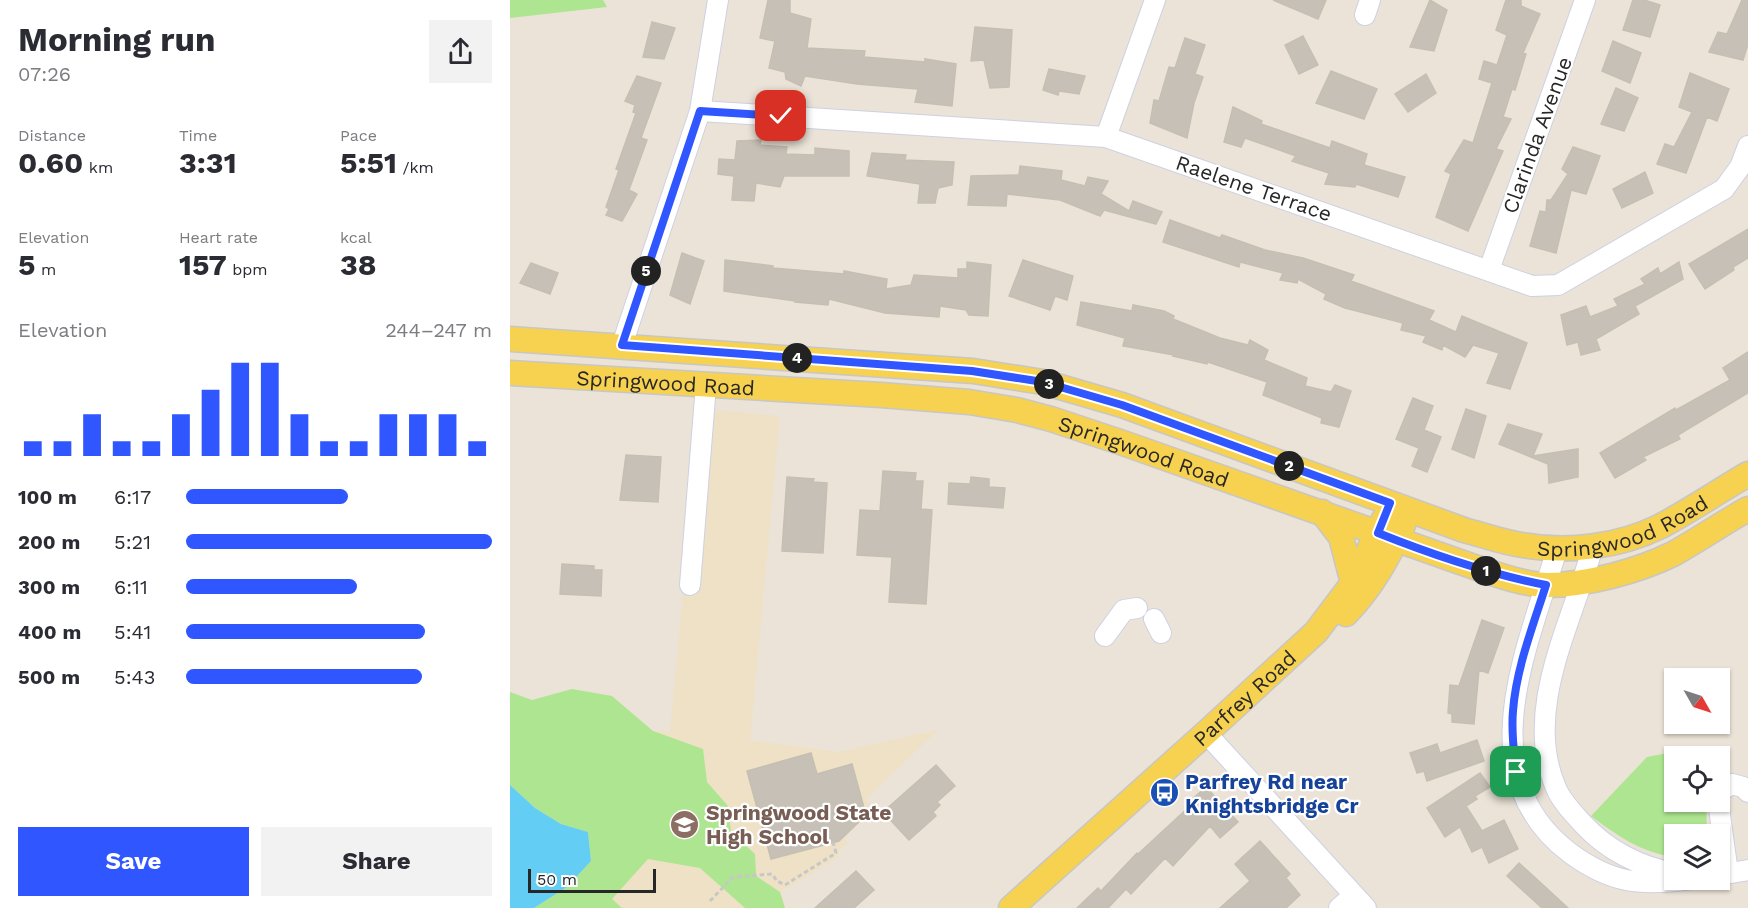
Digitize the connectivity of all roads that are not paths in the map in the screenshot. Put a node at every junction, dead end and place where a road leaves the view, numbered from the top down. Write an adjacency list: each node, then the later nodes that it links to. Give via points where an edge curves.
1 (718, 0): 4 (street)
2 (1155, 0): 5 (street)
3 (1585, 0): 7 (street, Clarinda Avenue)
4 (700, 111): 5 (street, Raelene Terrace); 9 (street)
5 (1106, 137): 7 (street, Raelene Terrace)
6 (1748, 146): 7 (street, Raelene Terrace, via 1740,167 1724,189 1558,285 1532,286)
7 (1489, 270)
8 (510, 339): 9 (main road, Springwood Road)
9 (622, 345): 13 (main road, Springwood Road, via 972,371 1043,382 1122,405)
10 (510, 373): 11 (main road, Springwood Road)
11 (706, 385): 14 (main road, Springwood Road, via 969,402 1017,410); 21 (street)
12 (1748, 474): 17 (main road, Springwood Road, via 1659,526 1621,541)
13 (1400, 506): 16 (main road, Parfrey Road); 18 (main road, Springwood Road, via 1464,530 1521,545)
14 (1322, 512): 16 (main road, Springwood Road); 20 (main road, via 1341,537)
15 (1744, 514): 19 (main road, Springwood Road, via 1672,554 1638,568)
16 (1387, 536): 20 (main road, Parfrey Road); 22 (main road, Springwood Road, via 1506,577); 24 (main road, Parfrey Road, via 1389,557 1364,596 1344,616)
17 (1593, 546): 18 (main road, Springwood Road); 19 (street)
18 (1557, 549): 22 (street)
19 (1584, 581): 22 (main road, Springwood Road); 30 (street, via 1545,708 1549,768 1557,790 1589,830 1634,861)
20 (1353, 583): 24 (main road, Parfrey Road)
21 (690, 585)
22 (1546, 585): 32 (street, via 1521,667 1513,710 1516,772 1525,800 1539,825 1587,866 1615,879)
23 (1137, 608): 25 (street, via 1124,610)
24 (1316, 632): 26 (main road, Parfrey Road)
25 (1105, 636)
26 (1206, 733): 33 (street); 34 (main road, Parfrey Road)
27 (1730, 785): 28 (street)
28 (1748, 792)
29 (1722, 812): 31 (street)
30 (1664, 871)
31 (1738, 874)
32 (1664, 883)
33 (1360, 901): 35 (street)
34 (1011, 908)
35 (1339, 908)

